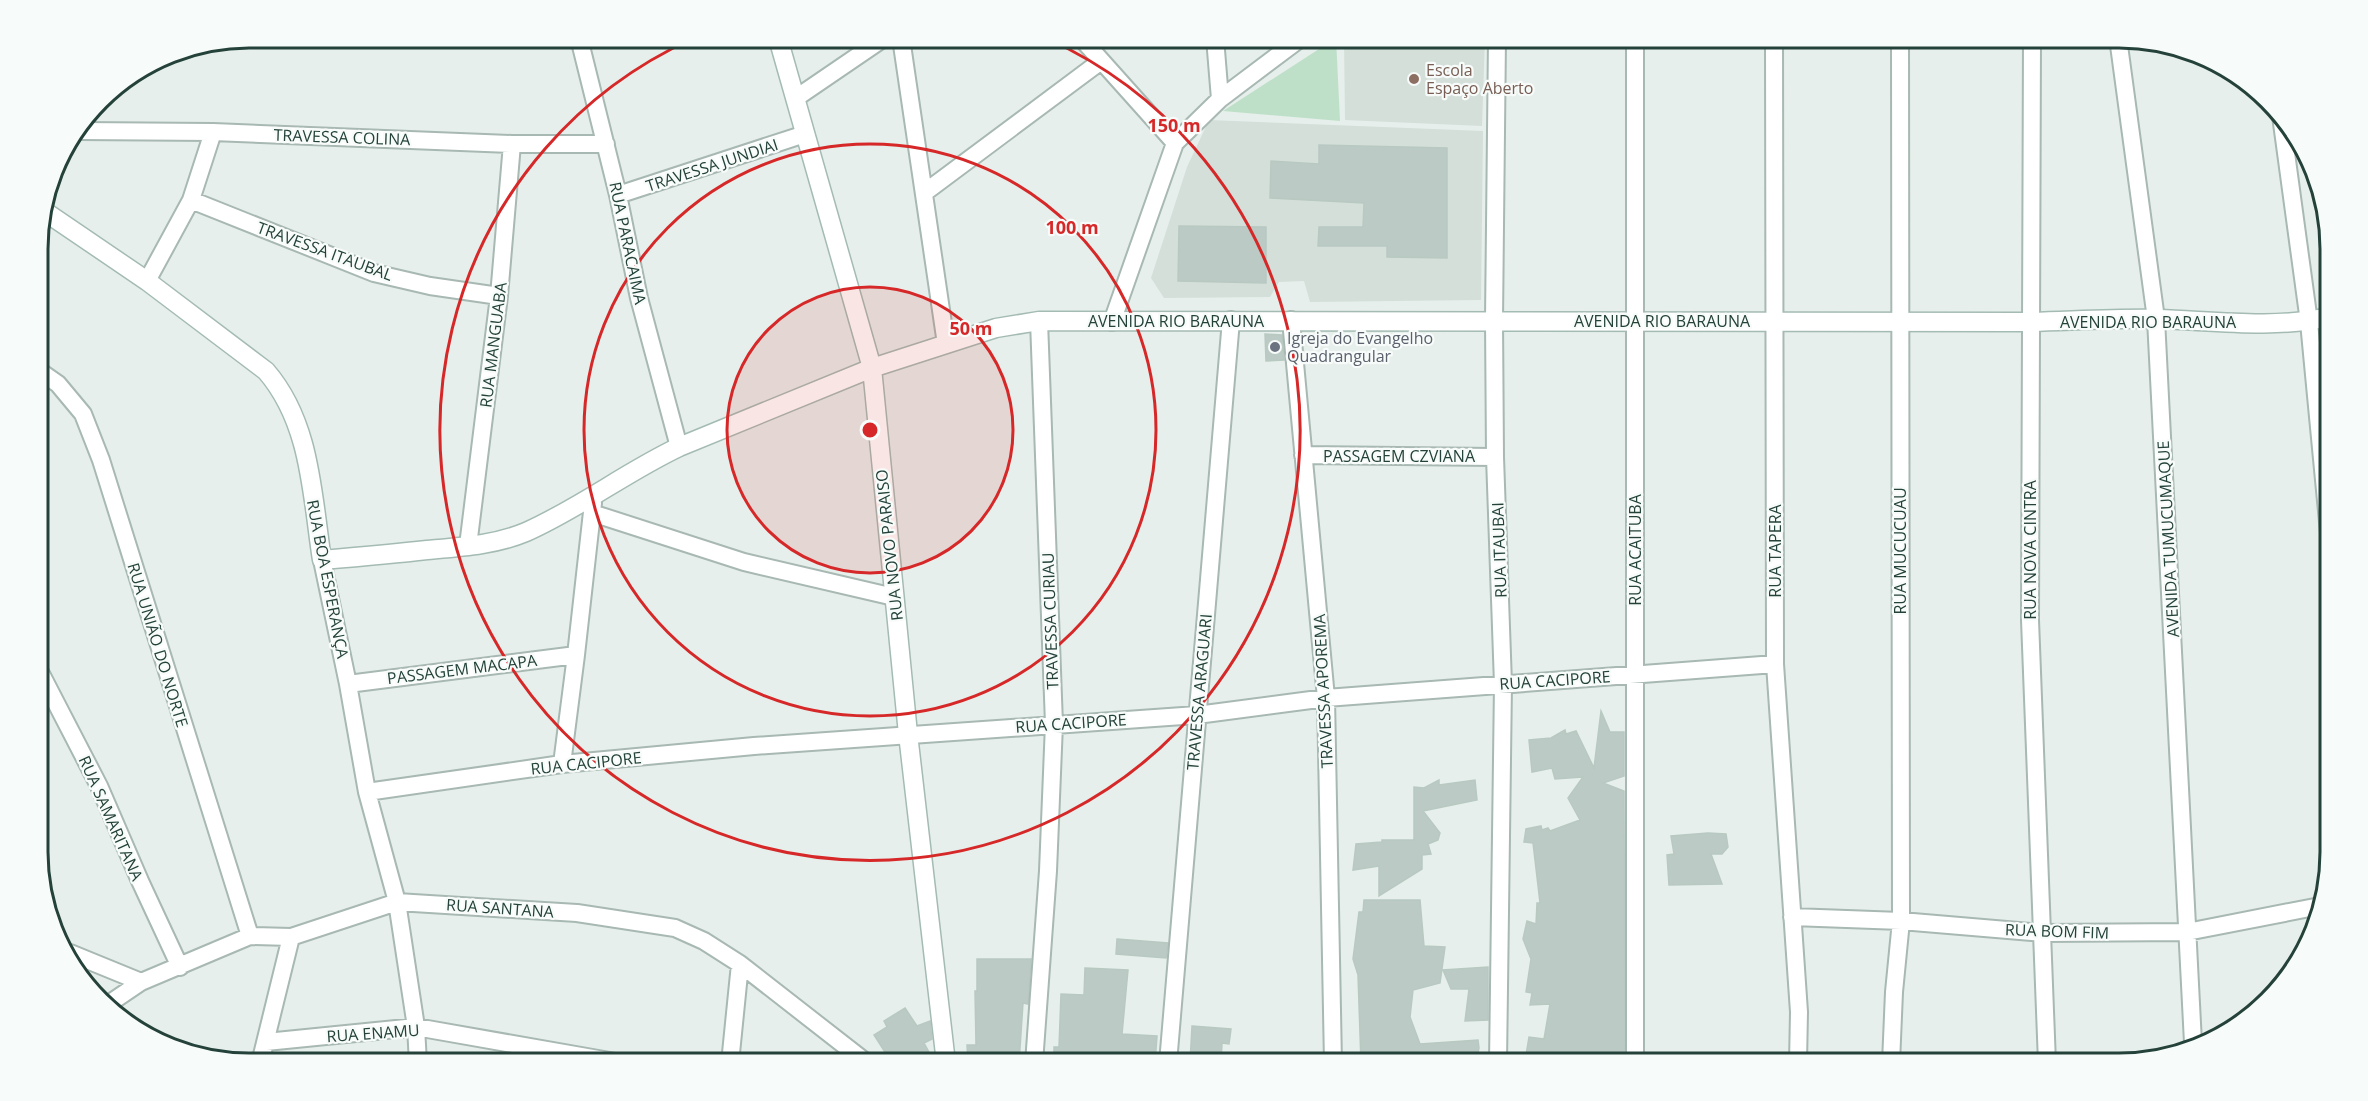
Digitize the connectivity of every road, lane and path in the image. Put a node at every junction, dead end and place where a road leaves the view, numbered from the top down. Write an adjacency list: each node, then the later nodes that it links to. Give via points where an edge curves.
1 (582, 48): 23 (street, RUA PARACAIMA)
2 (781, 48): 15 (street, RUA NOVO PARAISO)
3 (869, 48): 15 (street)
4 (902, 48): 24 (street)
5 (1090, 48): 14 (street)
6 (1216, 48): 16 (street)
7 (1288, 48): 16 (street)
8 (1497, 48): 34 (street, RUA ITAUBAI)
9 (1635, 48): 39 (street, RUA ACAITUBA)
10 (1774, 48): 35 (street, RUA TAPERA)
11 (1900, 48): 37 (street, RUA MUCUCUAU)
12 (2032, 48): 40 (street, RUA NOVA CINTRA)
13 (2119, 48): 30 (street, AVENIDA TUMUCUMAQUE)
14 (1101, 61): 21 (street); 24 (street)
15 (796, 98): 19 (street, RUA NOVO PARAISO)
16 (1220, 99): 21 (street)
17 (87, 131): 18 (street, TRAVESSA COLINA)
18 (213, 132): 22 (street, TRAVESSA COLINA); 26 (street)
19 (805, 134): 25 (street, TRAVESSA JUNDIAI); 43 (street, RUA NOVO PARAISO)
20 (2284, 135): 41 (street)
21 (1174, 143): 38 (street)
22 (512, 144): 23 (street, TRAVESSA COLINA); 29 (street, RUA MANGUABA)
23 (606, 144): 25 (street, RUA PARACAIMA)
24 (924, 193): 42 (street)
25 (618, 195): 46 (street, RUA PARACAIMA, via 639,298)
26 (191, 200): 28 (street); 29 (street, TRAVESSA ITAUBAL, via 374,273)
27 (51, 216): 28 (street, RUA BOA ESPERANÇA)
28 (147, 281): 51 (street, RUA BOA ESPERANÇA, via 266,371 280,388 304,439)
29 (499, 296): 50 (street, RUA MANGUABA)
30 (2156, 319): 40 (street, AVENIDA RIO BARAUNA); 41 (street, AVENIDA RIO BARAUNA); 69 (street, AVENIDA TUMUCUMAQUE)
31 (2320, 319): 41 (street, AVENIDA RIO BARAUNA)
32 (1231, 320): 33 (street, AVENIDA RIO BARAUNA); 38 (street, AVENIDA RIO BARAUNA); 60 (street, TRAVESSA ARAGUARI)
33 (1291, 320): 34 (street, AVENIDA RIO BARAUNA); 47 (street, TRAVESSA APOREMA)
34 (1494, 320): 39 (street, AVENIDA RIO BARAUNA); 48 (street, RUA ITAUBAI)
35 (1773, 320): 37 (street, AVENIDA RIO BARAUNA); 39 (street, AVENIDA RIO BARAUNA); 54 (street, RUA TAPERA)
36 (1039, 321): 38 (street, AVENIDA RIO BARAUNA); 42 (street, AVENIDA RIO BARAUNA, via 996,328); 61 (street, TRAVESSA CURIAU)
37 (1900, 321): 40 (street, AVENIDA RIO BARAUNA); 68 (street, RUA MUCUCUAU)
38 (1112, 322)
39 (1634, 322): 55 (street, RUA ACAITUBA)
40 (2030, 322): 70 (street, RUA NOVA CINTRA, via 2030,620)
41 (2309, 322): 45 (street)
42 (946, 344): 43 (street, AVENIDA RIO BARAUNA)
43 (872, 368): 46 (street, AVENIDA RIO BARAUNA); 52 (street, RUA NOVO PARAISO)
44 (48, 377): 71 (street, RUA UNIÃO DO NORTE, via 83,414 101,460)
45 (2320, 438)
46 (678, 447): 49 (street, AVENIDA RIO BARAUNA, via 656,458)
47 (1303, 455): 48 (street, PASSAGEM CZVIANA); 59 (street, TRAVESSA APOREMA)
48 (1495, 457): 57 (street, RUA ITAUBAI)
49 (592, 506): 50 (street, AVENIDA RIO BARAUNA, via 503,540); 52 (street, via 744,562); 53 (street)
50 (468, 546): 51 (street, AVENIDA RIO BARAUNA)
51 (322, 560): 56 (street, RUA BOA ESPERANÇA)
52 (894, 597): 62 (street, RUA NOVO PARAISO)
53 (576, 655): 56 (street, PASSAGEM MACAPA); 63 (street)
54 (1775, 664): 55 (street, RUA CACIPORE); 67 (street, RUA TAPERA)
55 (1636, 674): 57 (street, RUA CACIPORE); 91 (street, RUA ACAITUBA)
56 (348, 684): 64 (street, RUA BOA ESPERANÇA)
57 (1503, 684): 59 (street, RUA CACIPORE); 90 (street, RUA ITAUBAI)
58 (48, 687): 75 (street, RUA SAMARITANA, via 99,786)
59 (1326, 698): 60 (street, RUA CACIPORE); 89 (street, TRAVESSA APOREMA)
60 (1197, 715): 61 (street, RUA CACIPORE); 88 (street, TRAVESSA ARAGUARI)
61 (1054, 724): 62 (street, RUA CACIPORE); 87 (street, TRAVESSA CURIAU)
62 (908, 734): 63 (street, RUA CACIPORE); 86 (street, RUA NOVO PARAISO)
63 (562, 764): 64 (street, RUA CACIPORE)
64 (367, 792): 65 (street, RUA BOA ESPERANÇA)
65 (397, 902): 72 (street, RUA SANTANA); 74 (street, RUA SANTANA, via 577,913 675,928); 78 (street, RUA BOA ESPERANÇA)
66 (2312, 908): 69 (street, RUA BOM FIM)
67 (1792, 917): 68 (street, RUA BOM FIM); 92 (street, RUA TAPERA)
68 (1901, 921): 70 (street, RUA BOM FIM); 93 (street, RUA MUCUCUAU)
69 (2187, 932): 70 (street, RUA BOM FIM); 79 (street, AVENIDA TUMUCUMAQUE)
70 (2043, 933): 94 (street, RUA NOVA CINTRA)
71 (250, 936): 72 (street, RUA SANTANA); 75 (street, RUA SANTANA)
72 (291, 937): 80 (street)
73 (78, 956): 76 (street)
74 (740, 964): 84 (street); 85 (street, RUA SANTANA)
75 (180, 967): 76 (street, RUA SANTANA)
76 (141, 982): 77 (street, RUA SANTANA)
77 (114, 1000)
78 (416, 1027): 80 (street, RUA ENAMU); 82 (street, RUA BOA ESPERANÇA); 83 (street, RUA ENAMU)
79 (2193, 1039)
80 (266, 1042): 81 (street)
81 (263, 1053)
82 (417, 1053)
83 (564, 1053)
84 (731, 1053)
85 (854, 1053)
86 (945, 1053)
87 (1035, 1053)
88 (1169, 1053)
89 (1333, 1053)
90 (1498, 1053)
91 (1635, 1053)
92 (1798, 1053)
93 (1891, 1053)
94 (2047, 1053)

